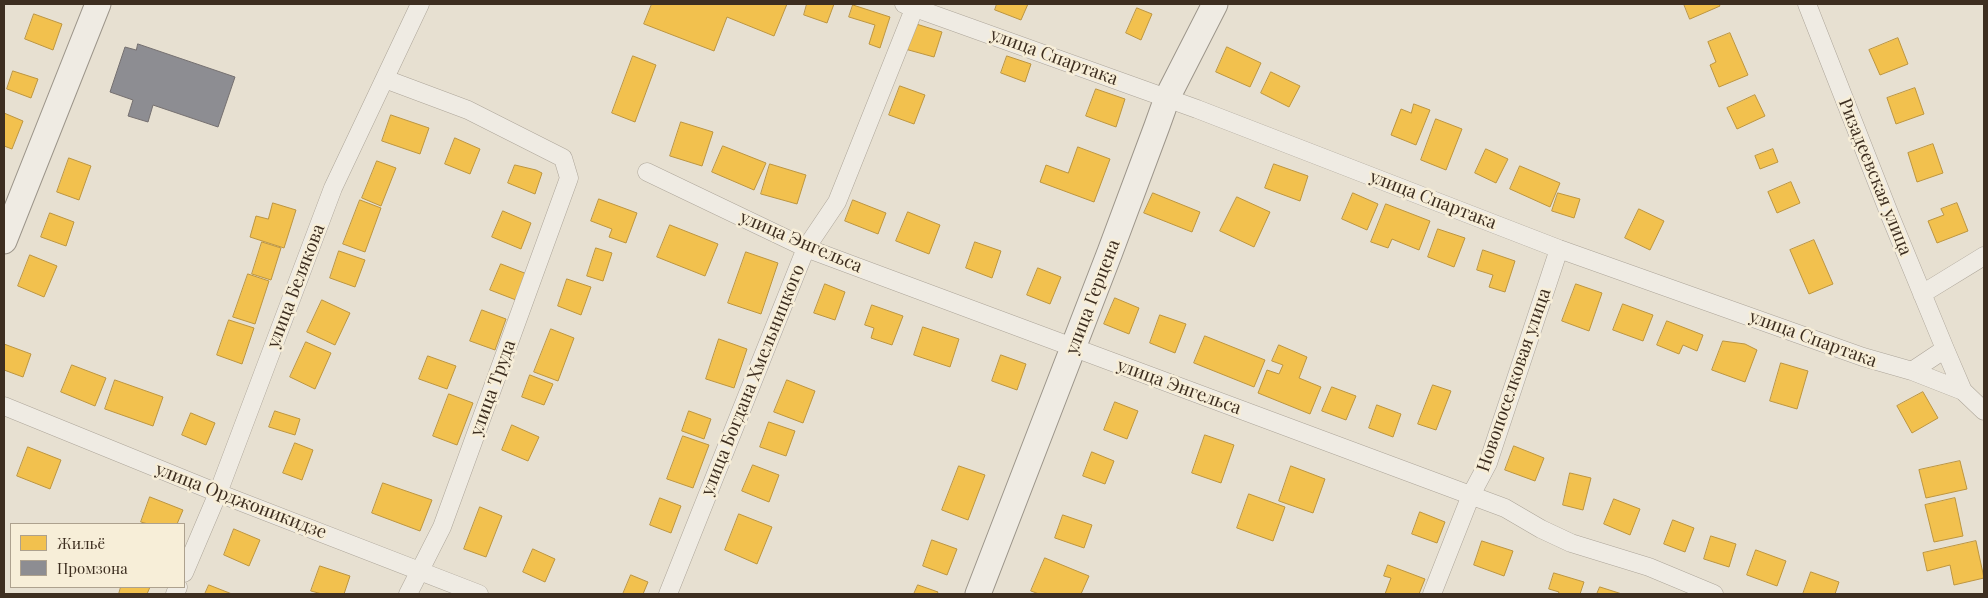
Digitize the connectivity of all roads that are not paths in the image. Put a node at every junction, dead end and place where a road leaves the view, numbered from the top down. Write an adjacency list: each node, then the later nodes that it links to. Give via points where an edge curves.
1 (98, 4): 9 (street)
2 (420, 4): 6 (street, улица Белякова)
3 (1215, 4): 7 (street, улица Герцена)
4 (912, 5): 7 (street, улица Спартака); 10 (street, улица Богдана Хмельницкого, via 837,202)
5 (1814, 7): 13 (street, Ризадеевская улица)
6 (385, 79): 20 (street, улица Белякова, via 333,188); 22 (street, улица Труда, via 468,110 563,158 569,178 442,527)
7 (1168, 98): 11 (street, улица Спартака); 14 (street, улица Герцена)
8 (647, 172): 10 (street, улица Энгельса)
9 (4, 241)
10 (806, 248): 14 (street, улица Энгельса); 26 (street, улица Богдана Хмельницкого)
11 (1559, 249): 16 (street, улица Спартака, via 1877,362); 21 (street, Новопоселковая улица, via 1488,464)
12 (1984, 256): 13 (street)
13 (1922, 294): 15 (street, Ризадеевская улица)
14 (1074, 348): 21 (street, улица Энгельса); 27 (street, улица Герцена)
15 (1945, 349): 16 (street); 17 (street, Ризадеевская улица)
16 (1912, 371): 17 (street, улица Спартака)
17 (1963, 391): 19 (street, Ризадеевская улица)
18 (4, 406): 20 (street, улица Орджоникидзе)
19 (1984, 411)
20 (218, 493): 22 (street, улица Орджоникидзе); 23 (street, улица Белякова)
21 (1471, 495): 28 (street, Новопоселковая улица); 29 (street, улица Энгельса, via 1505,508 1571,543 1649,567)
22 (419, 570): 24 (street, улица Труда); 25 (street, улица Орджоникидзе)
23 (185, 571)
24 (408, 594)
25 (479, 594)
26 (668, 594)
27 (978, 594)
28 (1432, 594)
29 (1714, 594)

